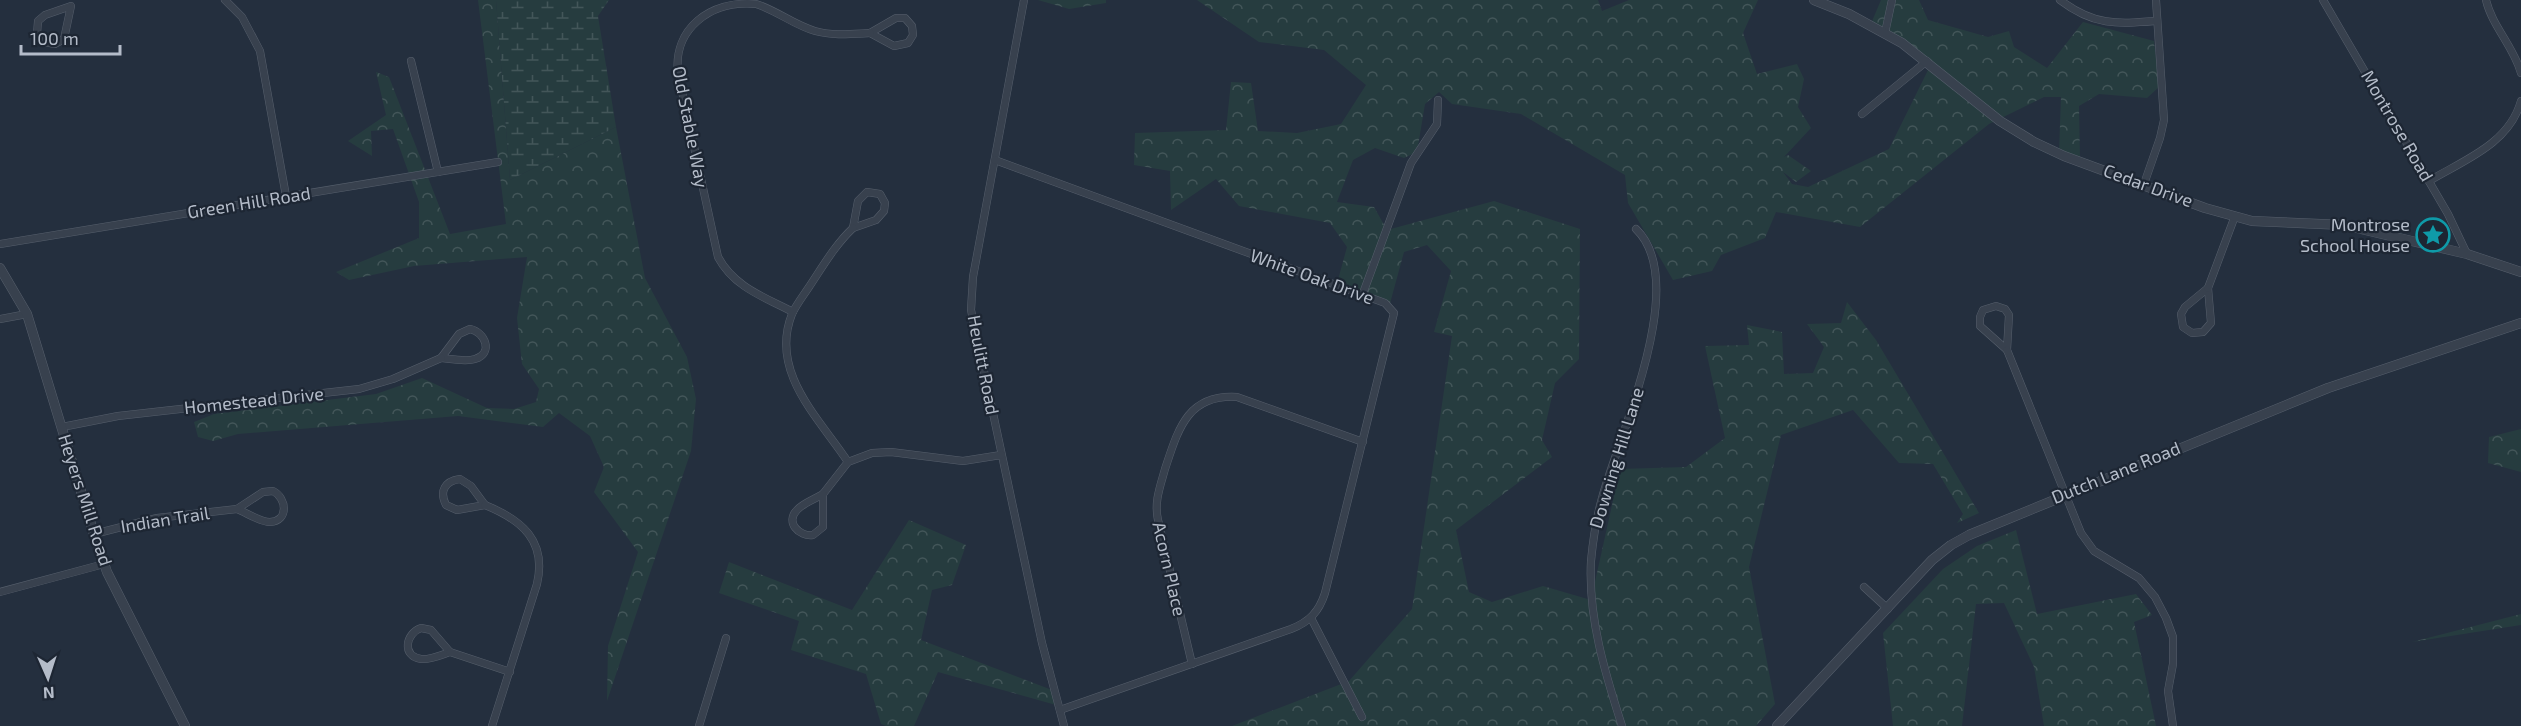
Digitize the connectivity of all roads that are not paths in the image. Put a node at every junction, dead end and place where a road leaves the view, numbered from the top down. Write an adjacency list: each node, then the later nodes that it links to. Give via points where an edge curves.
1 (225, 0): 24 (street, via 242,17 260,51)
2 (1024, 0): 19 (street, Heulitt Road)
3 (1814, 0): 12 (street, Cedar Drive)
4 (1892, 0): 12 (street)
5 (2060, 0): 10 (street, via 2081,15 2103,22)
6 (2156, 0): 10 (street)
7 (2323, 0): 22 (street, Montrose Road)
8 (2486, 0): 15 (street)
9 (74, 3): 9 (street, via 38,21 37,34 44,42 55,44 64,39)
10 (2157, 21): 23 (street, via 2164,120)
11 (870, 33): 11 (street, via 896,18 909,21 913,29 911,40 904,46); 34 (street, Old Stable Way, via 818,32 757,4 734,1 715,5 700,14 679,44 678,73 718,257 743,287)
12 (1885, 33): 14 (street, Cedar Drive)
13 (411, 61): 21 (street)
14 (1927, 61): 18 (street); 23 (street, Cedar Drive, via 1986,111 2034,142)
15 (2521, 73)
16 (1438, 100): 33 (street, via 1437,124 1411,163)
17 (2521, 101): 22 (street, via 2515,118 2497,140)
18 (1862, 114)
19 (994, 160): 33 (street, White Oak Drive); 42 (street, Heulitt Road, via 971,300)
20 (498, 162): 21 (street, Green Hill Road)
21 (438, 172): 24 (street, Green Hill Road)
22 (2429, 181): 29 (street, Montrose Road)
23 (2144, 184): 25 (street, Cedar Drive)
24 (286, 196): 28 (street, Green Hill Road)
25 (2235, 216): 29 (street, Cedar Drive, via 2266,222 2344,225); 32 (street)
26 (853, 228): 26 (street, via 855,209 862,195 880,194 885,203 883,214); 34 (street, via 834,248)
27 (1636, 229): 64 (street, Downing Hill Lane, via 1646,238 1652,254 1654,326 1601,500 1591,561 1597,637)
28 (0, 244)
29 (2467, 254): 31 (street, Cedar Drive)
30 (0, 268): 35 (street, Heyers Mill Road)
31 (2521, 272)
32 (2208, 288): 32 (street, via 2211,323 2203,332 2187,331 2180,319 2183,309)
33 (1362, 296): 41 (street, White Oak Drive, via 1388,305 1394,316)
34 (793, 312): 43 (street, via 786,337 792,379)
35 (27, 314): 36 (street); 40 (street, Heyers Mill Road)
36 (0, 319)
37 (2521, 323): 45 (street, Dutch Lane Road, via 2328,388)
38 (2007, 351): 38 (street, via 1980,326 1981,315 1988,307 2001,307 2009,315); 45 (street)
39 (441, 358): 39 (street, Homestead Drive, via 464,330 476,330 486,342 478,358); 40 (street, Homestead Drive, via 358,389 118,416)
40 (62, 428): 48 (street, Heyers Mill Road)
41 (1363, 442): 53 (street, White Oak Drive, via 1325,593); 56 (street, Acorn Place, via 1237,398 1206,402 1184,419 1156,504)
42 (1001, 455): 43 (street, via 963,461 881,452); 58 (street, Heulitt Road)
43 (848, 462): 44 (street)
44 (822, 494): 44 (street, via 795,513 795,528 803,535 813,535 823,526)
45 (2066, 494): 52 (street, Dutch Lane Road, via 1950,545); 66 (street, via 2081,532 2094,550 2139,578 2166,618 2173,637 2168,691)
46 (485, 505): 46 (street, via 452,509 443,501 444,487 453,480 465,481); 57 (street, via 520,524 532,540 538,558 537,584)
47 (237, 509): 47 (street, Indian Trail, via 268,491 277,493 285,505 282,514 271,522); 48 (street, Indian Trail, via 147,520)
48 (94, 534): 49 (street, Heyers Mill Road)
49 (104, 564): 51 (street); 60 (street, Heyers Mill Road)
50 (1864, 587): 52 (street)
51 (0, 592)
52 (1888, 609): 65 (street, Dutch Lane Road)
53 (1311, 618): 56 (street, via 1291,629); 59 (street)
54 (726, 638): 62 (street)
55 (450, 652): 55 (street, via 417,658 410,651 408,639 413,631 426,628); 57 (street)
56 (1192, 664): 58 (street)
57 (510, 672): 61 (street)
58 (1060, 710): 63 (street, Heulitt Road)
59 (1362, 717)
60 (185, 726)
61 (492, 726)
62 (699, 726)
63 (1064, 726)
64 (1622, 726)
65 (1777, 726)
66 (2173, 726)

